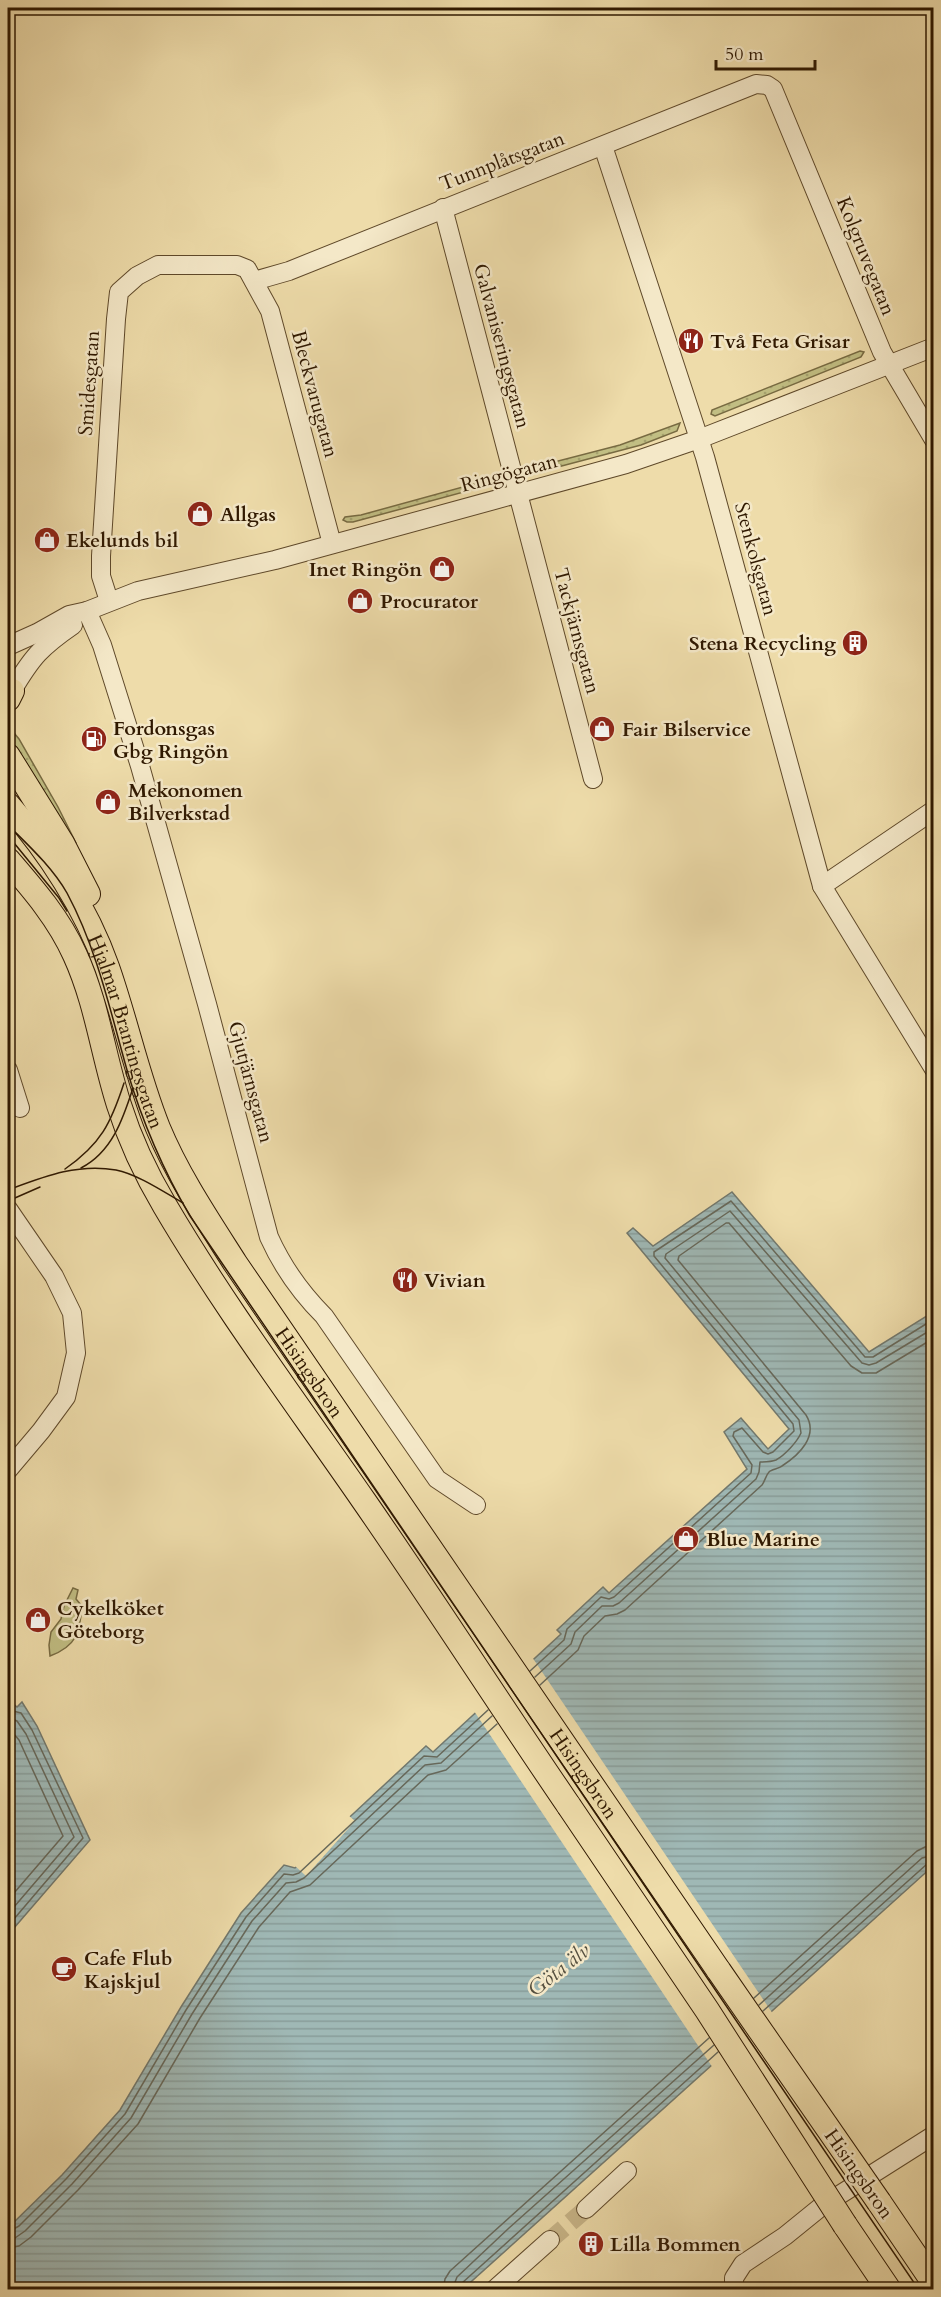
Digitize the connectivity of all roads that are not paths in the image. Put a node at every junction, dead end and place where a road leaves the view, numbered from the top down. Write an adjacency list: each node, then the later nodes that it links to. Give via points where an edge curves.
1 (767, 85): 2 (street, Tunnplåtsgatan, via 756,84); 7 (street, Kolgruvegatan, via 773,88)
2 (603, 146): 3 (street, Tunnplåtsgatan); 8 (street, Stenkolsgatan)
3 (443, 208): 5 (street, Tunnplåtsgatan, via 289,271); 10 (street, Galvaniseringsgatan)
4 (237, 265): 5 (street, Bleckvarugatan, via 247,269); 12 (street, Smidesgatan, via 158,265 119,292 100,576)
5 (254, 281): 11 (street, Bleckvarugatan, via 270,311)
6 (933, 347): 7 (street, Ringögatan)
7 (888, 364): 8 (street, Ringögatan); 9 (street, Kolgruvegatan)
8 (699, 439): 10 (street, Ringögatan); 22 (street, Stenkolsgatan)
9 (933, 440)
10 (519, 494): 11 (street, Ringögatan); 17 (street, Tackjärnsgatan)
11 (332, 544): 12 (street, Ringögatan, via 138,591)
12 (109, 602): 13 (street, Ringögatan)
13 (87, 611): 14 (street, Ringögatan, via 69,615); 15 (street, Ringögatan, via 30,661); 32 (street, Gjutjärnsgatan, via 140,766 269,1237 281,1264 324,1316 437,1479)
14 (8, 646)
15 (9, 694)
16 (8, 756): 23 (main road, via 85,885 105,944)
17 (593, 778)
18 (8, 805): 23 (main road, Hjalmar Brantingsgatan, via 63,879)
19 (933, 810): 22 (street)
20 (8, 861): 26 (main road, Hjalmar Brantingsgatan, via 54,917 75,956 89,992)
21 (8, 881): 26 (main road, via 42,922 65,966 101,1072)
22 (822, 886): 24 (street, Stenkolsgatan)
23 (107, 966): 29 (main road, Hjalmar Brantingsgatan, via 158,1128 173,1161)
24 (933, 1069)
25 (8, 1070): 27 (street)
26 (118, 1101): 30 (main road, Hjalmar Brantingsgatan, via 144,1168)
27 (20, 1108)
28 (8, 1209): 31 (street, via 54,1276 72,1313 75,1353 66,1396)
29 (235, 1263): 37 (main road, Hisingsbron, bridge)
30 (212, 1281): 40 (main road, Hisingsbron, bridge, via 707,2010)
31 (8, 1470)
32 (476, 1505)
33 (933, 2135): 38 (street, via 822,2206 743,2264)
34 (627, 2171): 35 (street)
35 (586, 2209)
36 (550, 2240): 39 (street)
37 (933, 2283)
38 (734, 2284)
39 (494, 2289)
40 (889, 2289)

